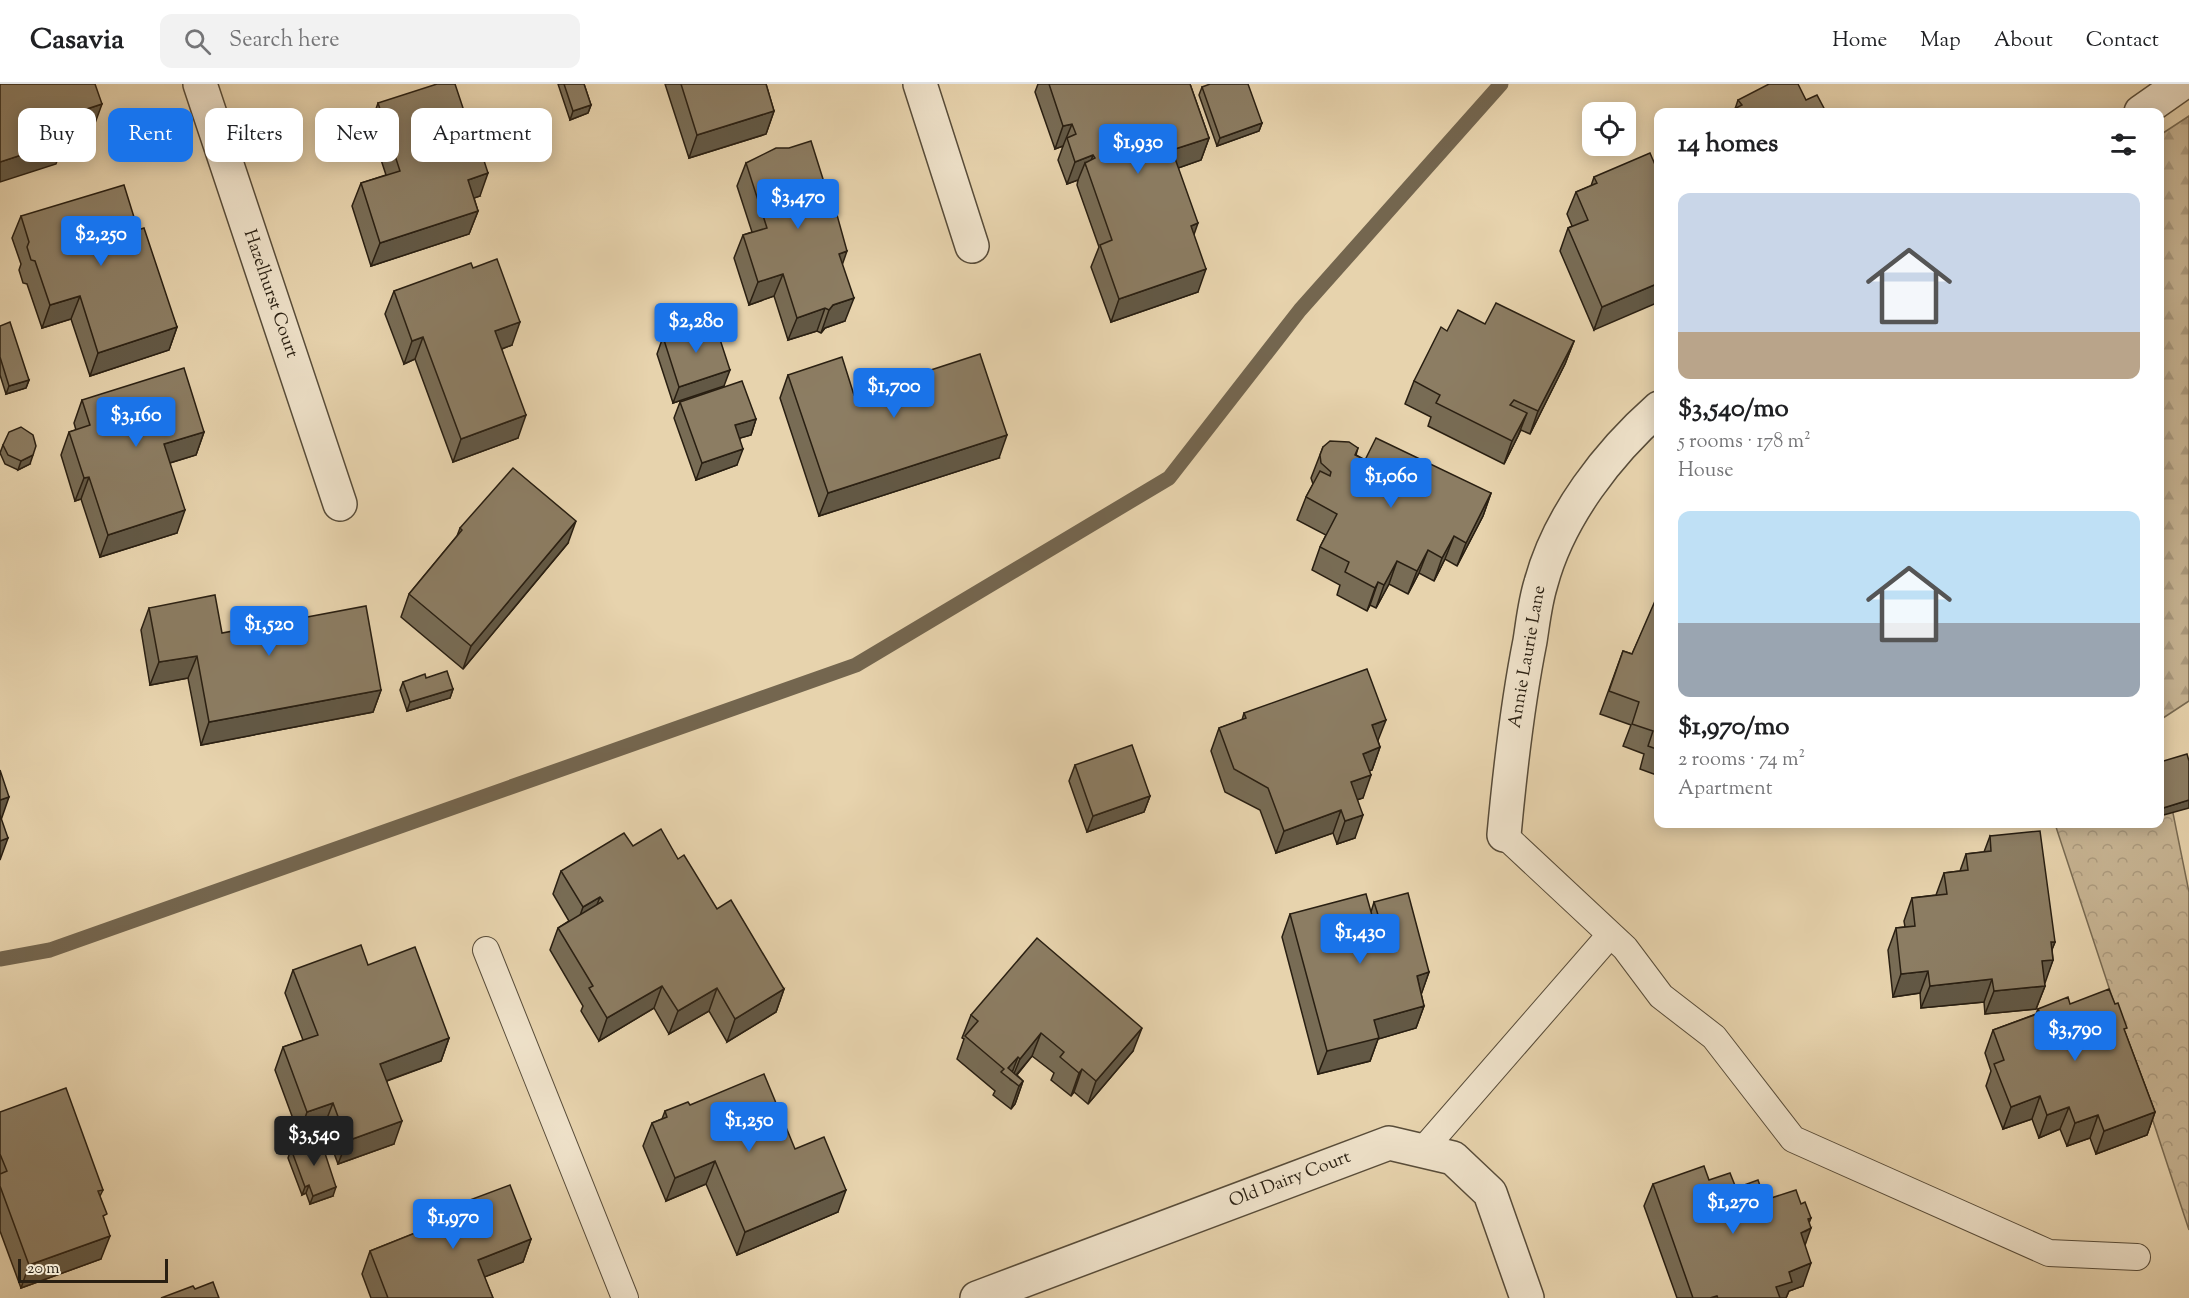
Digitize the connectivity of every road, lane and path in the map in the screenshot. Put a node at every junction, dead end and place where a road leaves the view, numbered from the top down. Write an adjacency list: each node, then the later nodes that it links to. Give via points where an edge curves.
1 (200, 84): 7 (street, Hazelhurst Court)
2 (920, 84): 5 (street)
3 (2181, 84): 4 (street)
4 (2147, 108)
5 (972, 246)
6 (1654, 413): 8 (street, Annie Laurie Lane, via 1609,460 1581,498 1541,582 1516,712)
7 (340, 504)
8 (1504, 835): 9 (lane)
9 (1610, 935): 11 (lane); 12 (lane, via 1625,948 1661,996 1714,1037 1793,1139 2049,1253)
10 (486, 950): 13 (lane)
11 (1422, 1151): 14 (street, Old Dairy Court, via 1389,1143); 15 (street, Old Dairy Court, via 1453,1158 1490,1193)
12 (2137, 1257)
13 (625, 1298)
14 (977, 1298)
15 (1527, 1298)

